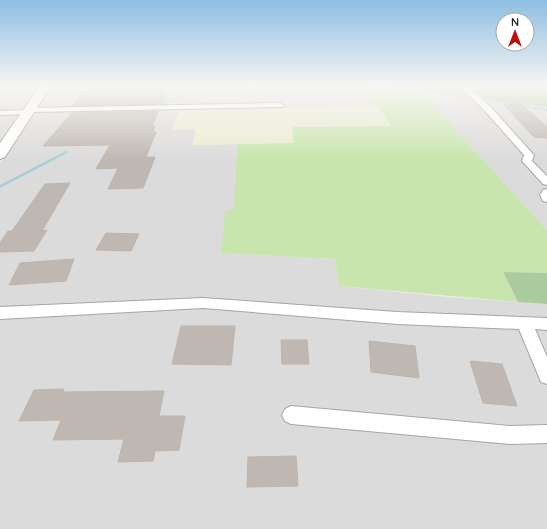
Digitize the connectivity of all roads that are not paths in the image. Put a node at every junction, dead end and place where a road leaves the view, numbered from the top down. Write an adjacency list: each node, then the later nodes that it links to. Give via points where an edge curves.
1 (28, 111): 2 (lane); 4 (lane); 5 (street)
2 (41, 111)
3 (489, 111): 6 (lane, via 529,155 527,161)
4 (0, 113)
5 (2, 147)
6 (547, 182)
7 (547, 192): 8 (lane)
8 (547, 199)
9 (0, 313): 10 (lane, via 203,303 397,318)
10 (524, 324): 11 (lane); 12 (lane)
11 (547, 324)
12 (547, 377)
13 (291, 415): 14 (lane, via 511,435)
14 (547, 434)

